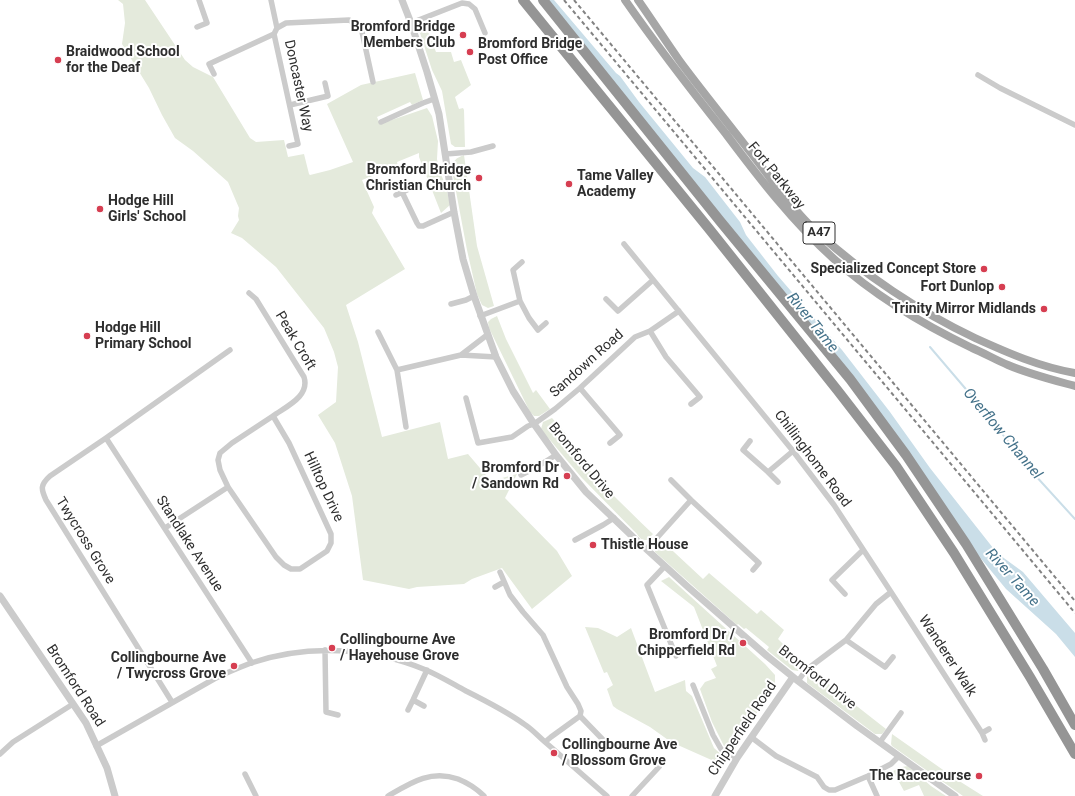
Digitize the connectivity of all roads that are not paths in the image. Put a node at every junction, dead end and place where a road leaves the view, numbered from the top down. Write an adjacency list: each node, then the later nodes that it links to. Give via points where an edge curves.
1 (199, 0): 9 (street, via 207,23)
2 (272, 0): 10 (street, Doncaster Way)
3 (402, 0): 8 (street, Bromford Drive)
4 (523, 0): 102 (highway, via 720,242 896,466 954,553)
5 (543, 0): 92 (highway, via 845,373 906,455 966,544)
6 (625, 0): 45 (main road, Fort Parkway / A47, via 763,182 811,237 839,263 903,311 944,335 1009,365)
7 (638, 0): 44 (main road, Fort Parkway / A47, via 679,60 816,232 912,304 951,326 1011,354)
8 (411, 24): 11 (street, via 462,3 469,4 475,9); 17 (street, Bromford Drive)
9 (197, 27)
10 (277, 28): 12 (street, Doncaster Way); 15 (street, via 286,23 349,20 358,25 362,32)
11 (485, 33)
12 (274, 34): 13 (street, via 208,64); 18 (street, Doncaster Way)
13 (214, 74)
14 (978, 75): 20 (street)
15 (373, 82)
16 (325, 83): 18 (street, via 328,96)
17 (434, 100): 19 (street); 23 (street, Bromford Drive)
18 (290, 104): 21 (street, Doncaster Way, via 298,144)
19 (381, 122)
20 (1075, 125)
21 (289, 146)
22 (493, 146): 23 (street, via 471,152)
23 (446, 154): 25 (street, Bromford Drive)
24 (396, 195): 25 (street, via 405,191 419,226)
25 (454, 212): 30 (street, Bromford Drive)
26 (624, 244): 28 (street, Chillinghome Road)
27 (522, 262): 32 (street, via 513,270)
28 (653, 280): 31 (street, via 618,311); 34 (street, Chillinghome Road)
29 (249, 294): 49 (street, Peak Croft, via 256,299 306,384 303,393)
30 (474, 296): 33 (street); 35 (street, Bromford Drive)
31 (606, 300)
32 (520, 301): 35 (street); 36 (street, via 528,318 538,330)
33 (451, 304)
34 (679, 311): 37 (street, Sandown Road); 55 (street, Chillinghome Road)
35 (480, 316): 39 (street, Bromford Drive)
36 (546, 323)
37 (650, 331): 46 (street, Sandown Road, via 635,337); 48 (street, via 666,357 700,397)
38 (378, 332): 43 (street)
39 (487, 335): 41 (street); 42 (street, Bromford Drive)
40 (230, 350): 52 (street, Twycross Grove)
41 (461, 355): 42 (street); 43 (street)
42 (496, 357): 50 (street, Bromford Drive, via 513,392)
43 (397, 370): 51 (street)
44 (1075, 373)
45 (1075, 386)
46 (580, 388): 50 (street, Sandown Road); 54 (street, via 620,435)
47 (466, 398): 50 (street, Sandown Road, via 478,443 512,437)
48 (691, 404)
49 (274, 416): 61 (street, Hilltop Drive, via 220,452 220,470); 61 (street, Hilltop Drive, via 331,534 331,543 327,551 300,569 291,569 284,565)
50 (534, 424): 56 (street, Bromford Drive)
51 (406, 427)
52 (106, 438): 64 (street, Standlake Avenue); 85 (street, Twycross Grove, via 50,476 44,482 43,493)
53 (750, 441): 57 (street, via 744,450)
54 (610, 443)
55 (794, 451): 57 (street); 67 (street, Chillinghome Road)
56 (556, 456): 58 (street); 63 (street, Bromford Drive, via 586,492)
57 (768, 472): 60 (street)
58 (521, 475)
59 (671, 480): 62 (street)
60 (778, 482)
61 (228, 487): 64 (street)
62 (691, 500): 66 (street); 69 (street, via 759,563)
63 (614, 518): 65 (street); 66 (street, Bromford Drive)
64 (165, 528): 80 (street, Standlake Avenue)
65 (575, 540)
66 (646, 549): 68 (street, Bromford Drive)
67 (863, 550): 73 (street, Chillinghome Road); 74 (street, via 832,580)
68 (665, 566): 78 (street, via 647,585); 82 (street, Bromford Drive)
69 (753, 570)
70 (500, 572): 71 (street)
71 (504, 582): 72 (street); 91 (street, via 514,601 544,634 567,687 578,704)
72 (495, 587)
73 (891, 592): 76 (street, via 876,604); 94 (street, Wanderer Walk)
74 (845, 594)
75 (0, 596): 86 (street, Bromford Road)
76 (846, 640): 79 (street, via 885,667); 82 (street)
77 (326, 650): 80 (street, via 288,654); 81 (street, via 397,659); 90 (street, via 326,712)
78 (676, 656)
79 (893, 657)
80 (252, 663): 85 (street, via 214,679)
81 (427, 670): 84 (street); 97 (street, via 496,707 525,725)
82 (795, 679): 95 (street, Chipperfield Road); 98 (street, Bromford Drive)
83 (693, 686): 104 (street, via 721,749)
84 (413, 700): 87 (street); 88 (street)
85 (172, 702): 99 (street)
86 (73, 704): 99 (street, Bromford Road, via 86,723); 101 (street, via 13,742)
87 (424, 706)
88 (408, 710)
89 (902, 713): 98 (street)
90 (338, 715)
91 (580, 716): 97 (street); 100 (street)
92 (1075, 725)
93 (990, 729): 94 (street)
94 (982, 733): 96 (street, Wanderer Walk)
95 (751, 737): 104 (street, Chipperfield Road); 107 (street, via 776,756 817,777 829,790 835,790)
96 (985, 740)
97 (545, 742): 112 (street)
98 (880, 742): 103 (street, Bromford Drive)
99 (96, 746): 108 (street, Bromford Road)
100 (610, 747)
101 (0, 754)
102 (1075, 754)
103 (899, 756): 107 (street, via 891,764); 116 (street, Bromford Drive)
104 (736, 758): 114 (street, Chipperfield Road)
105 (659, 767): 113 (street)
106 (245, 774): 109 (street)
107 (868, 776): 115 (street)
108 (115, 796)
109 (256, 796)
110 (388, 796): 111 (street, via 433,775 450,776 473,786)
111 (484, 796)
112 (607, 796)
113 (632, 796)
114 (715, 796)
115 (877, 796)
116 (956, 796)

